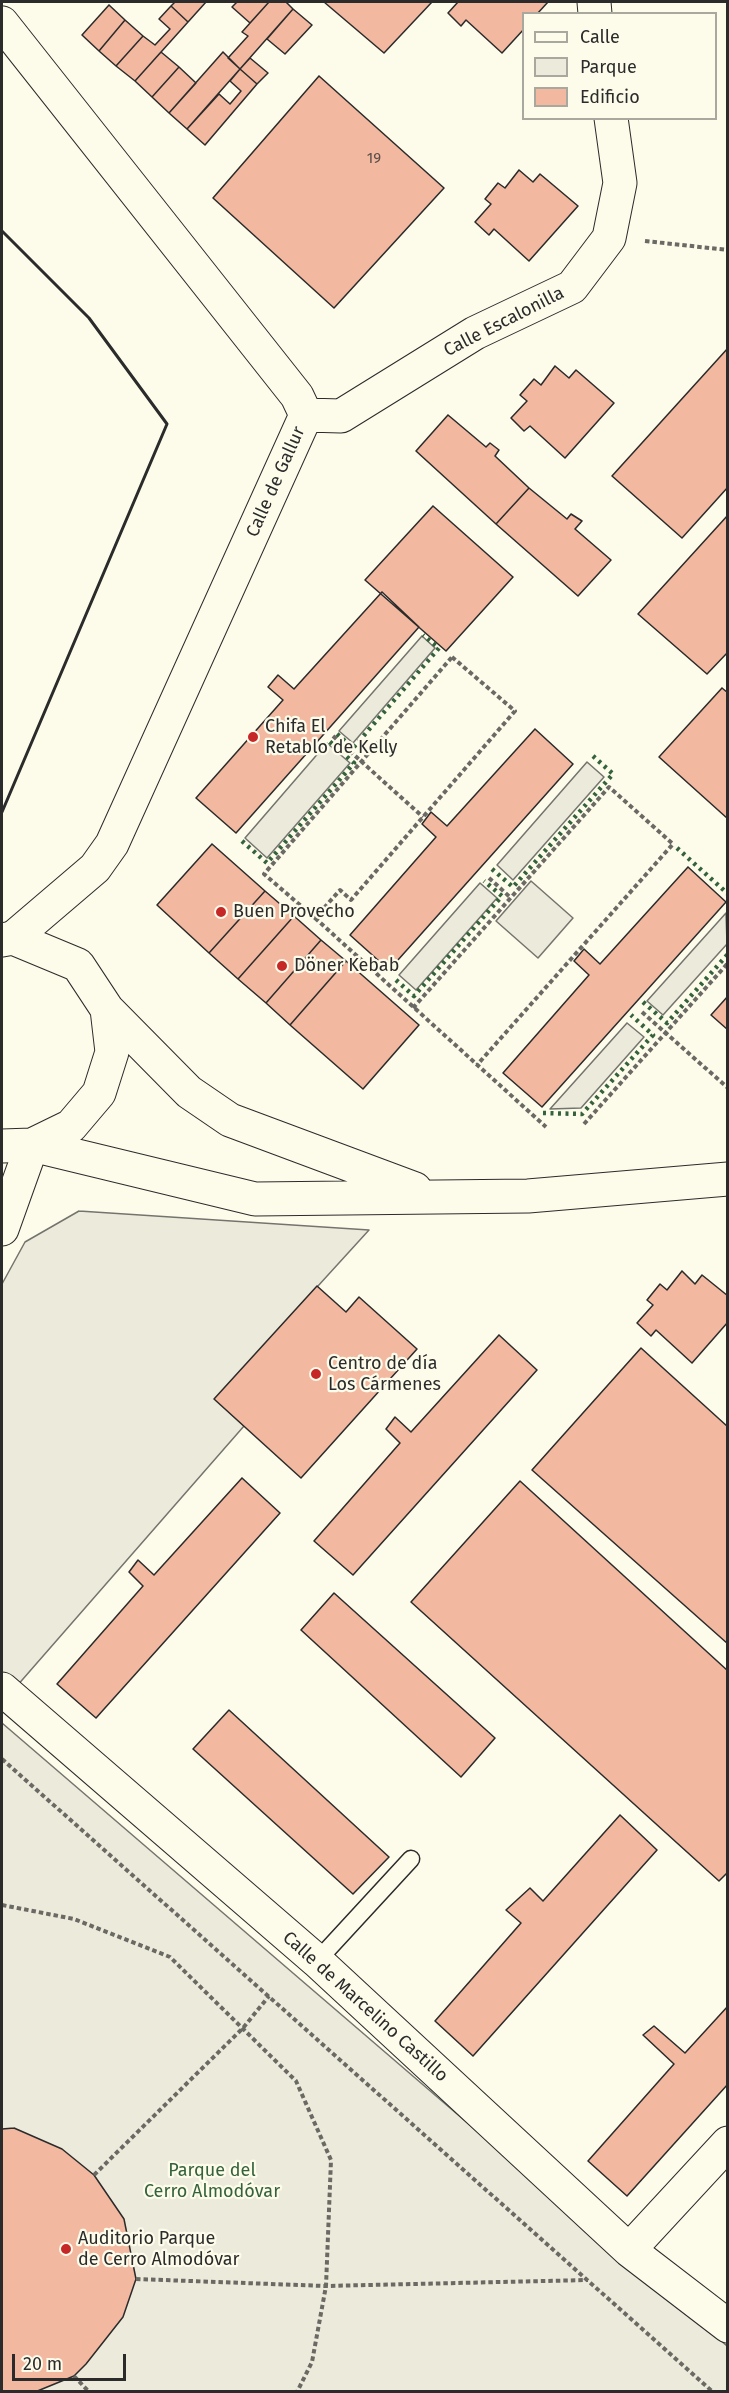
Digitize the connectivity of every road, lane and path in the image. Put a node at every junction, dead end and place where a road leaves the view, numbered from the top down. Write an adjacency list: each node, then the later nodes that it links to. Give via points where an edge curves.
1 (2, 23): 5 (street, Calle de Gallur, via 297,396)
2 (611, 120): 3 (street, Calle Escalonilla, via 620,183)
3 (609, 238): 4 (path); 5 (street, Calle Escalonilla, via 573,287 475,333 341,416)
4 (728, 250)
5 (306, 415): 12 (street, Calle de Gallur, via 112,844 95,868)
6 (333, 736): 7 (path)
7 (362, 762): 8 (path); 8 (path, via 452,657 514,711); 11 (path, via 264,874)
8 (423, 818): 11 (path, via 351,900 340,890)
9 (489, 878): 10 (path)
10 (511, 898): 14 (path); 18 (path, via 609,787 673,844)
11 (315, 918): 14 (path)
12 (7, 939): 15 (street, via 78,965)
13 (728, 963): 17 (path)
14 (413, 1008): 18 (path)
15 (107, 1009): 22 (street, via 112,1052 99,1093 71,1126); 24 (street, via 189,1092 230,1120)
16 (642, 1012): 17 (path)
17 (665, 1033): 19 (path); 20 (path)
18 (477, 1065): 21 (path)
19 (728, 1088)
20 (584, 1124)
21 (546, 1127)
22 (17, 1146): 24 (street, via 255,1199); 25 (street)
23 (728, 1179): 24 (street, via 528,1196)
24 (437, 1197)
25 (2, 1229)
26 (2, 1689): 30 (street, Calle de Marcelino Castillo)
27 (2, 1759): 31 (path)
28 (411, 1859): 30 (lane)
29 (2, 1905): 32 (path, via 74,1919 170,1957)
30 (316, 1961): 35 (street, Calle de Marcelino Castillo)
31 (269, 1996): 32 (path); 37 (path)
32 (243, 2028): 34 (path); 38 (path, via 296,2081 331,2160)
33 (728, 2143): 35 (street)
34 (94, 2175)
35 (629, 2250): 39 (street, Calle de Marcelino Castillo)
36 (136, 2279): 38 (path)
37 (588, 2280): 38 (path); 43 (path)
38 (326, 2286): 42 (path, via 312,2361)
39 (728, 2326)
40 (74, 2376): 41 (path)
41 (89, 2391)
42 (297, 2391)
43 (712, 2391)

